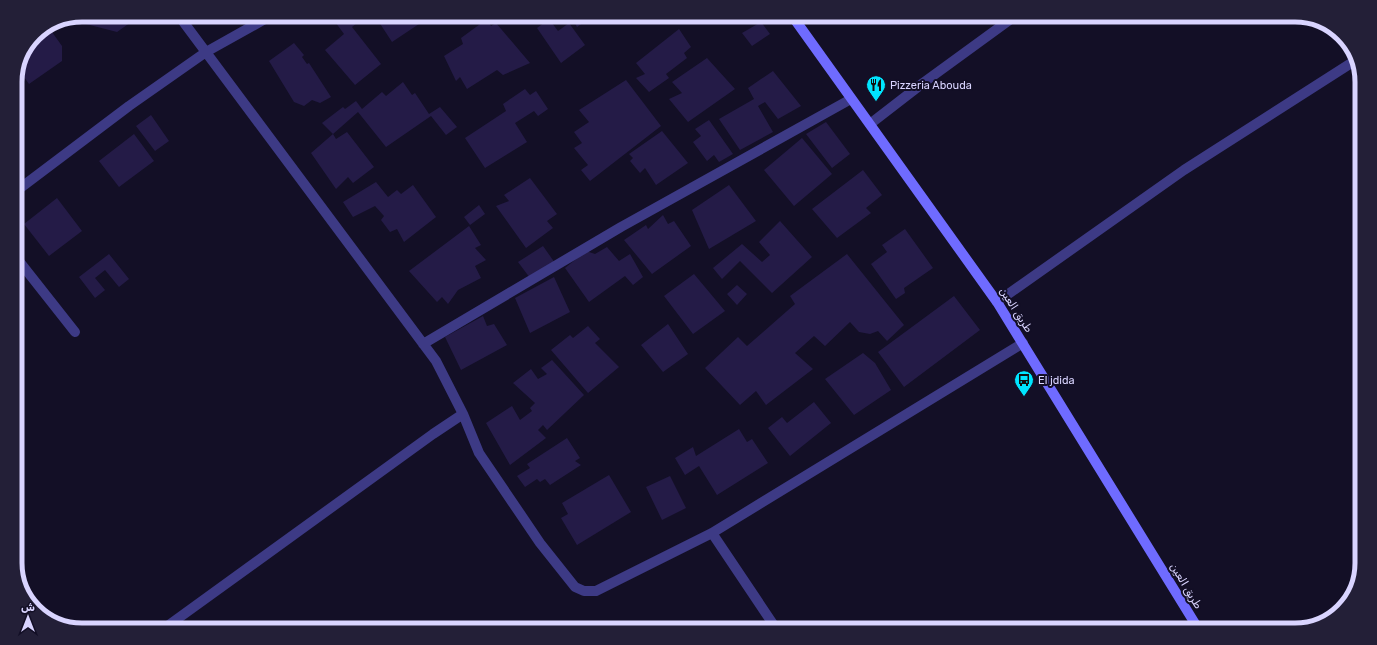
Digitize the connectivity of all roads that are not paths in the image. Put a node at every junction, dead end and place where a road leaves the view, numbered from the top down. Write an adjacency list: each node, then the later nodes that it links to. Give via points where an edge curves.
1 (184, 22): 5 (street)
2 (260, 22): 5 (street)
3 (797, 22): 7 (main road, طريق العين)
4 (1007, 22): 8 (street)
5 (206, 52): 9 (street); 14 (street)
6 (1352, 63): 11 (street, via 1184,170)
7 (851, 99): 8 (main road, طريق العين); 14 (street, via 621,228)
8 (870, 124): 11 (main road, طريق العين)
9 (22, 187)
10 (22, 265): 12 (street)
11 (996, 302): 13 (main road, طريق العين)
12 (75, 332)
13 (1023, 343): 16 (street); 19 (main road, طريق العين)
14 (423, 344): 15 (street, via 436,361)
15 (463, 414): 16 (street, via 479,453 531,530 569,581 584,591 602,589); 17 (street)
16 (712, 533): 18 (street)
17 (172, 623)
18 (772, 623)
19 (1194, 623)

